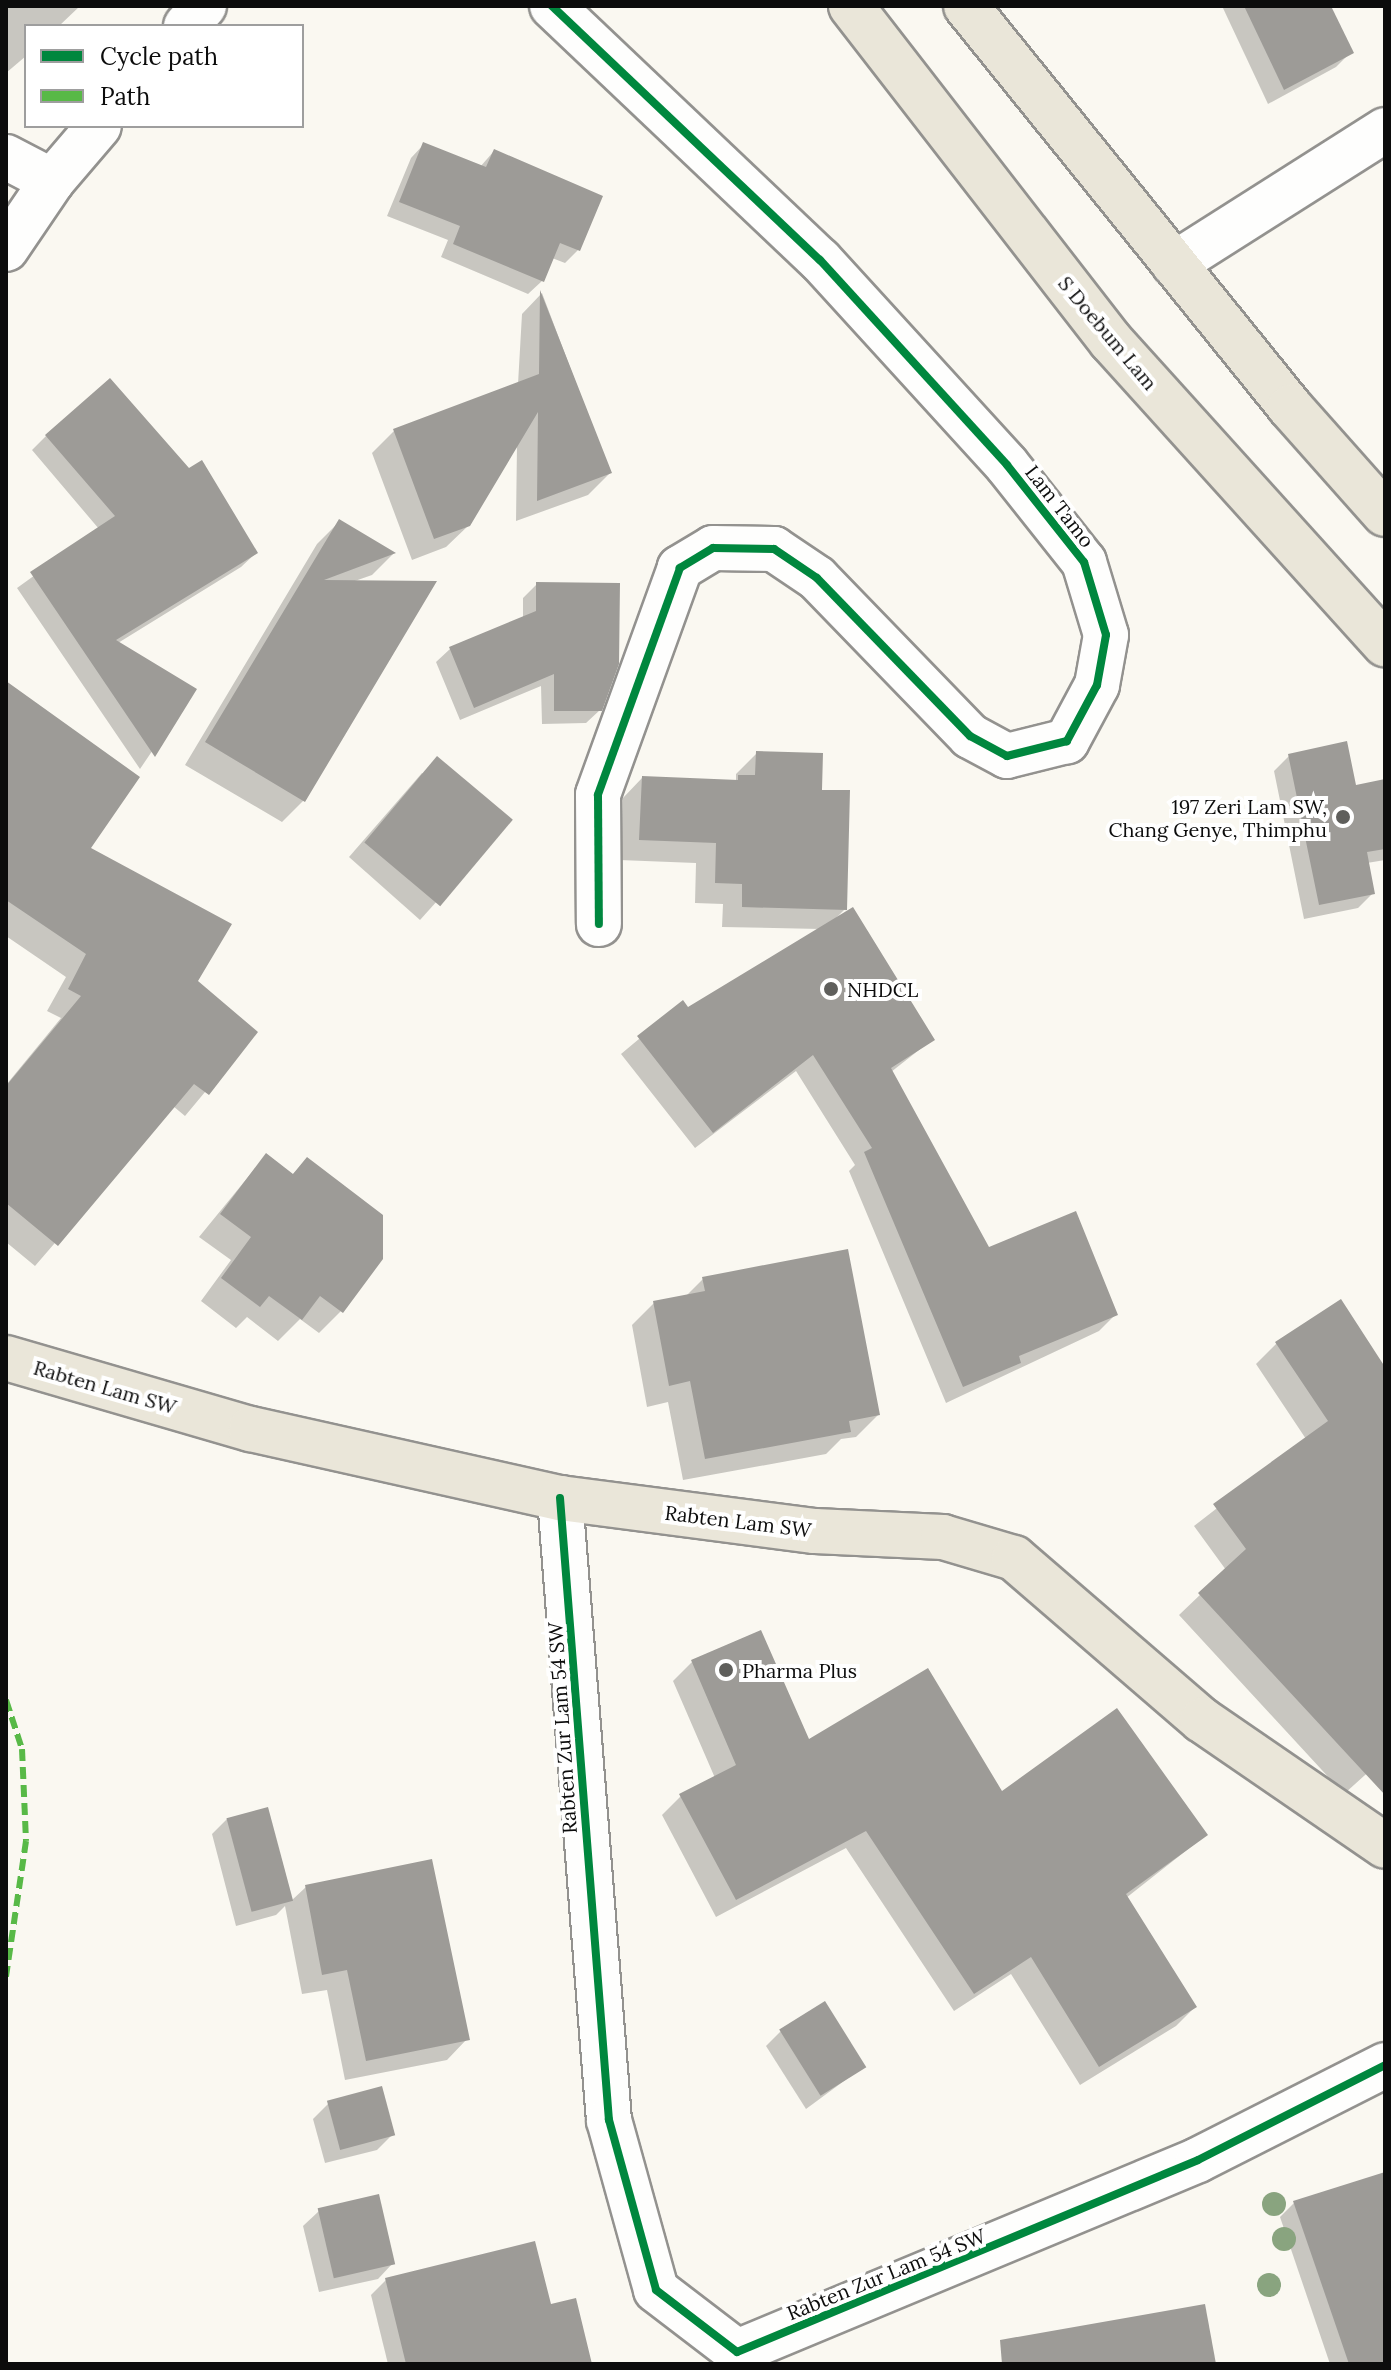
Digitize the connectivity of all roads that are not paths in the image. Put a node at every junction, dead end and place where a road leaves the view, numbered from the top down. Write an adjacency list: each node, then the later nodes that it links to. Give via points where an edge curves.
1 (204, 6): 5 (street)
2 (552, 6): 14 (street, Lam Tamo, via 820,260 1007,465 1084,562 1106,635 1097,685 1067,741 1007,756 970,736 817,578 774,549 713,548 680,568 598,795)
3 (851, 6): 13 (main road, S Doebum Lam, via 1111,341)
4 (966, 6): 11 (main road)
5 (188, 24)
6 (97, 128): 9 (street)
7 (1385, 130): 11 (street)
8 (6, 157): 9 (street)
9 (52, 181): 10 (street)
10 (6, 249)
11 (1174, 264): 12 (main road)
12 (1385, 514)
13 (1385, 644)
14 (599, 924)
15 (6, 1358): 16 (main road, Rabten Lam SW, via 251,1429)
16 (560, 1498): 17 (main road, Rabten Lam SW, via 815,1531 943,1537 1014,1558 1202,1720); 19 (street, Rabten Zur Lam 54 SW, via 609,2120 656,2290)
17 (1385, 1846)
18 (1385, 2065): 19 (street, Rabten Zur Lam 54 SW, via 1198,2160)
19 (740, 2358)

